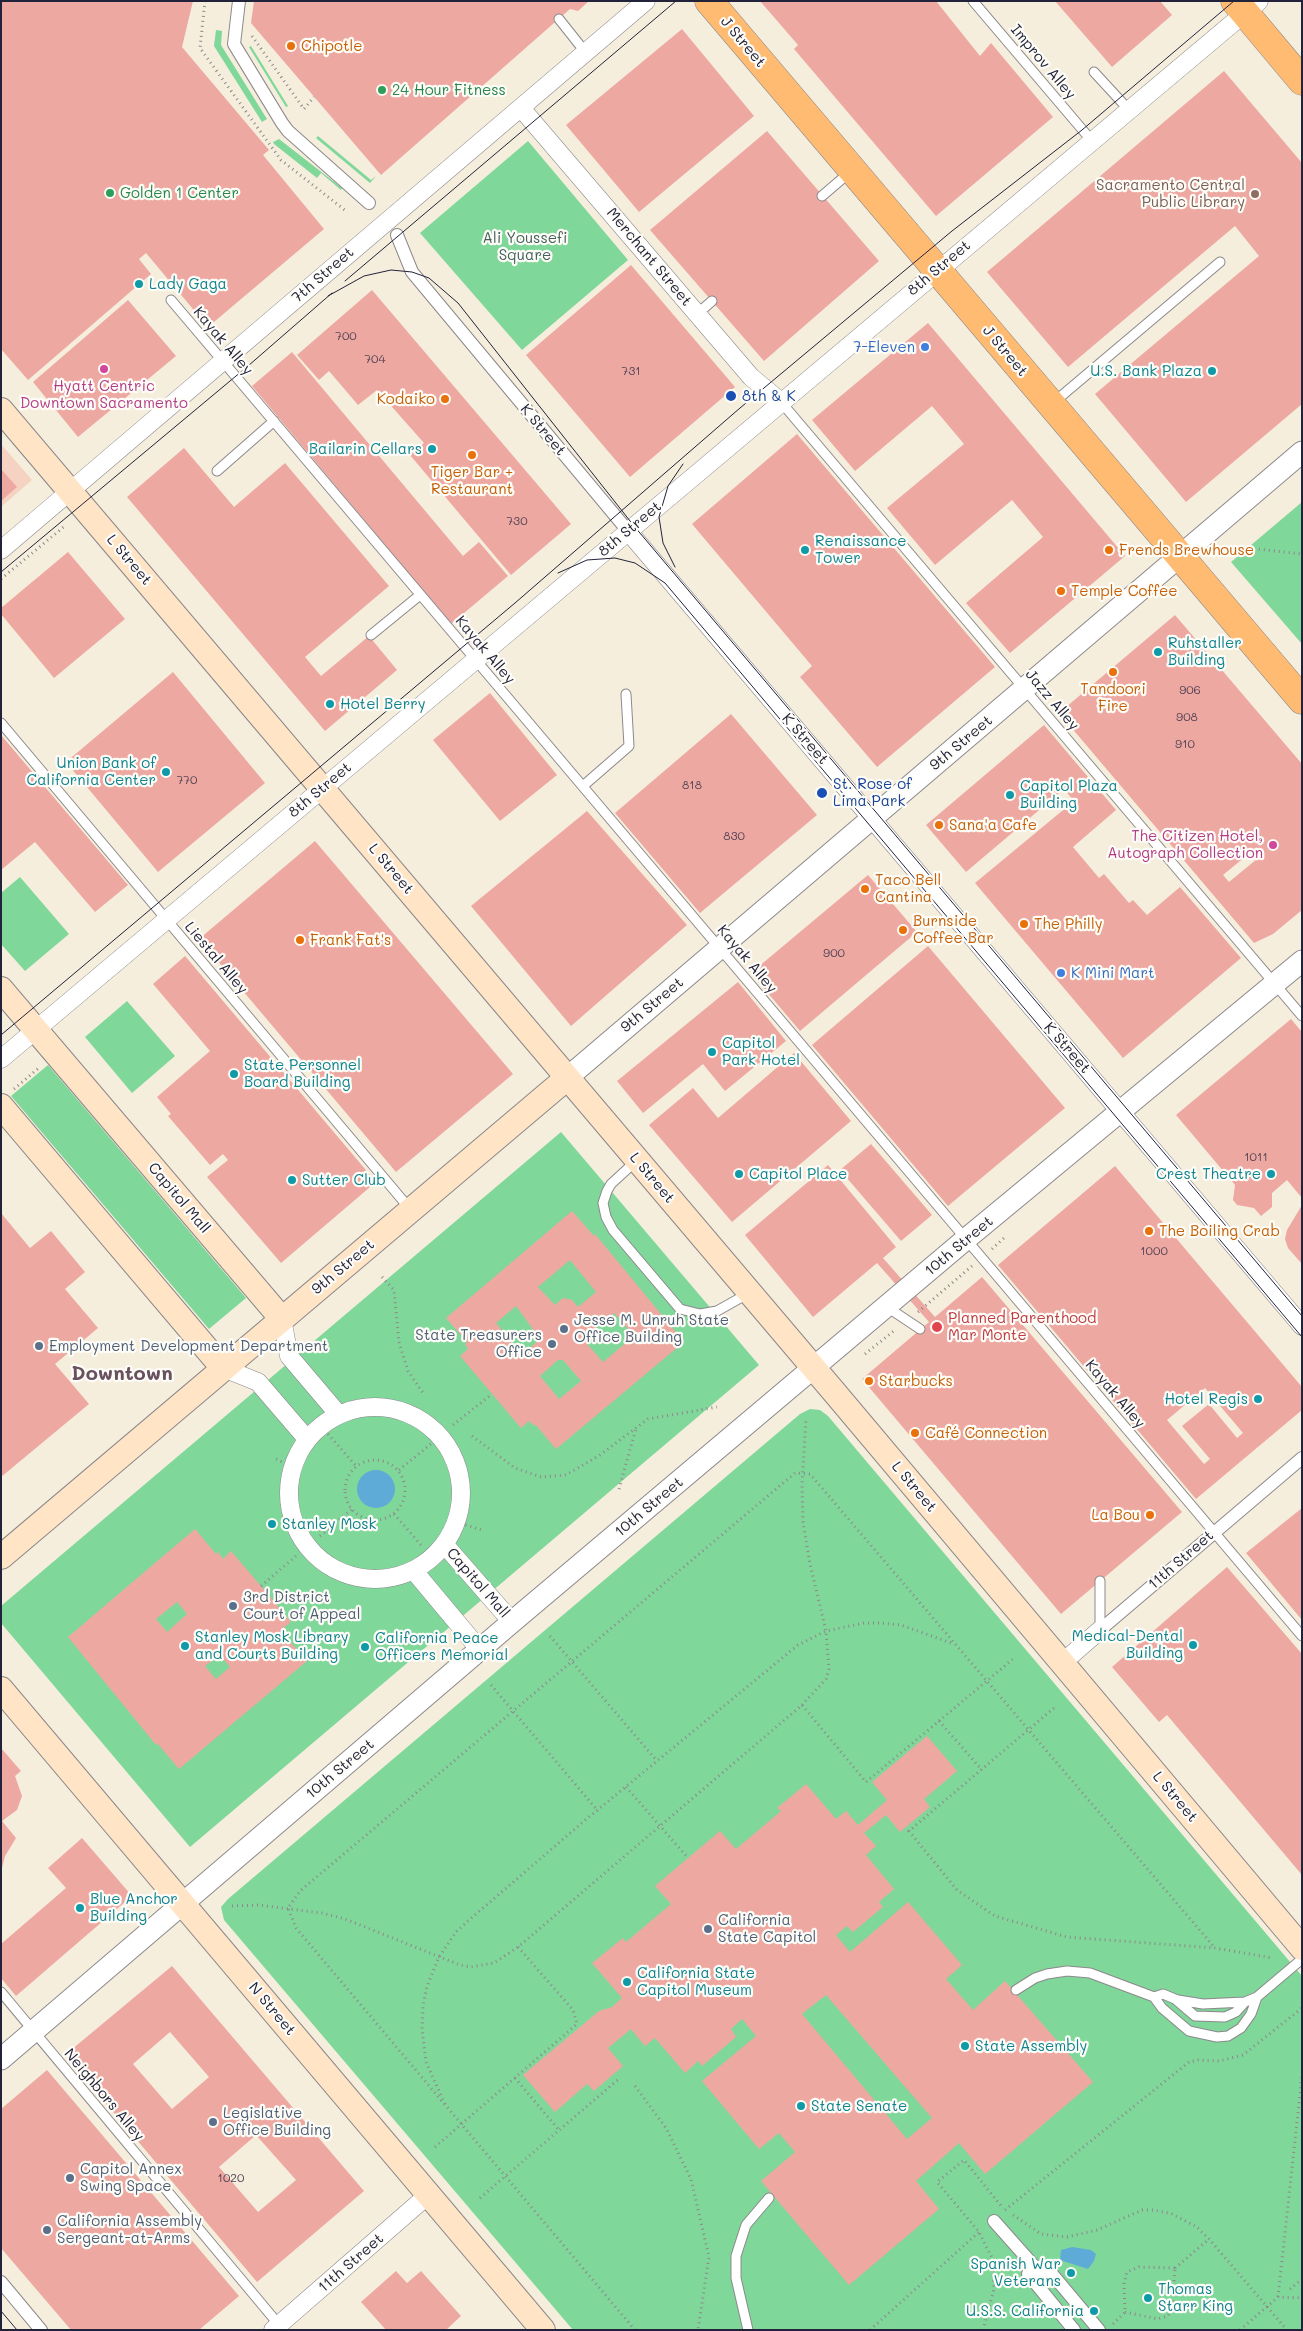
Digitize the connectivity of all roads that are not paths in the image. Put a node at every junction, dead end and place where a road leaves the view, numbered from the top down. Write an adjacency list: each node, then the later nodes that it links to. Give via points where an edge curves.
1 (239, 1): 15 (street, via 234,44 282,123)
2 (646, 1): 7 (street, 7th Street)
3 (708, 1): 13 (main road, J Street)
4 (973, 1): 12 (lane, Improv Alley)
5 (1246, 5): 9 (main road); 11 (street, 8th Street)
6 (559, 19): 7 (lane)
7 (586, 52): 10 (street, 7th Street)
8 (1094, 72): 11 (lane)
9 (1302, 81)
10 (521, 108): 21 (street, Merchant Street); 22 (street, 7th Street)
11 (1129, 110): 12 (street, 8th Street)
12 (1092, 141): 18 (street, 8th Street)
13 (852, 170): 14 (lane); 18 (main road, J Street)
14 (822, 196)
15 (370, 203)
16 (398, 236): 30 (street, K Street, via 412,272)
17 (1220, 262): 24 (lane)
18 (938, 271): 23 (street, 8th Street); 24 (main road, J Street)
19 (171, 300): 22 (lane, Kayak Alley)
20 (712, 301): 21 (lane)
21 (697, 314): 23 (street, Merchant Street, via 751,377)
22 (223, 362): 26 (lane, Kayak Alley); 29 (street, 7th Street)
23 (781, 402): 30 (street, 8th Street); 36 (lane, Jazz Alley)
24 (1051, 404): 32 (main road, J Street)
25 (1, 410): 29 (main road, L Street)
26 (274, 421): 28 (lane); 33 (lane, Kayak Alley)
27 (1302, 452): 32 (street, 9th Street)
28 (217, 471)
29 (70, 492): 31 (street, 7th Street); 41 (main road, L Street)
30 (628, 531): 35 (street, 8th Street); 42 (street, K Street)
31 (1, 550)
32 (1180, 556): 36 (street, 9th Street); 38 (main road, J Street)
33 (420, 595): 34 (lane); 35 (lane, Kayak Alley)
34 (371, 636)
35 (475, 660): 40 (lane, Kayak Alley); 41 (street, 8th Street)
36 (1025, 689): 42 (street, 9th Street); 46 (lane, Jazz Alley)
37 (626, 694): 40 (lane, via 629,746)
38 (1302, 700)
39 (1, 723): 43 (lane, Liestal Alley)
40 (583, 786): 44 (lane, Kayak Alley)
41 (323, 790): 43 (street, 8th Street); 51 (main road, L Street)
42 (873, 818): 44 (street, 9th Street); 53 (street, K Street)
43 (166, 920): 49 (street, 8th Street); 55 (lane, Liestal Alley)
44 (719, 948): 51 (street, 9th Street); 56 (lane, Kayak Alley)
45 (1302, 961): 46 (street, 10th Street)
46 (1275, 984): 48 (lane, Jazz Alley); 53 (street, 10th Street)
47 (1, 989): 49 (main road, Capitol Mall)
48 (1302, 1016)
49 (36, 1030): 50 (street, 8th Street); 59 (main road, Capitol Mall)
50 (1, 1059)
51 (567, 1078): 54 (main road, L Street); 55 (main road, 9th Street)
52 (6, 1099): 62 (main road)
53 (1121, 1111): 56 (street, 10th Street); 60 (street, K Street)
54 (637, 1160): 57 (main road, L Street); 57 (lane, via 611,1184 603,1203 619,1238 680,1308 700,1314 717,1311)
55 (410, 1210): 59 (main road, 9th Street)
56 (966, 1239): 58 (street, 10th Street); 67 (lane, Kayak Alley)
57 (749, 1293): 63 (main road, L Street)
58 (887, 1307): 61 (lane); 63 (street, 10th Street)
59 (282, 1319): 62 (main road, 9th Street); 64 (street, Capitol Mall, via 289,1356)
60 (1302, 1326)
61 (920, 1329)
62 (223, 1368): 65 (street, via 258,1382); 69 (main road, 9th Street)
63 (814, 1370): 72 (street, 10th Street); 76 (main road, L Street)
64 (339, 1415): 65 (street, Capitol Mall); 68 (street, Capitol Mall, via 363,1408 389,1408 418,1418 440,1436 456,1463 461,1492 456,1522)
65 (307, 1440): 70 (street, Capitol Mall, via 293,1467 289,1493 294,1522 308,1546 320,1559 360,1577 390,1577)
66 (1302, 1458): 67 (street, 11th Street)
67 (1214, 1532): 73 (street, 11th Street); 74 (lane, Kayak Alley)
68 (444, 1544): 70 (street, Capitol Mall); 72 (street, Capitol Mall)
69 (1, 1557)
70 (414, 1571): 75 (street)
71 (1100, 1581): 73 (lane)
72 (512, 1622): 75 (street, 10th Street)
73 (1100, 1630): 76 (street, 11th Street)
74 (1302, 1636)
75 (480, 1650): 78 (street, 10th Street)
76 (1062, 1663): 79 (main road, L Street)
77 (1, 1689): 78 (main road, N Street)
78 (184, 1903): 85 (street, 10th Street); 87 (main road, N Street)
79 (1302, 1948)
80 (1302, 1959): 84 (lane)
81 (1016, 1990): 83 (lane, via 1047,1974 1078,1971)
82 (1, 1992): 85 (lane, Neighbors Alley)
83 (1154, 1997): 84 (lane, via 1164,1994 1175,1999 1195,2016 1225,2017); 84 (lane, via 1189,2031 1217,2037 1228,2036 1241,2028)
84 (1258, 1997)
85 (34, 2031): 86 (street, 10th Street); 92 (lane, Neighbors Alley)
86 (1, 2059)
87 (428, 2196): 92 (street, 11th Street); 95 (main road, N Street)
88 (769, 2198): 96 (lane, via 746,2225 736,2256 736,2278)
89 (994, 2221): 90 (street)
90 (1037, 2269): 93 (street, via 1047,2268); 97 (street, via 1028,2274); 98 (street)
91 (1, 2282): 94 (street)
92 (278, 2328)
93 (1104, 2328)
94 (41, 2330)
95 (543, 2330)
96 (748, 2330)
97 (1074, 2330)
98 (1089, 2330)

